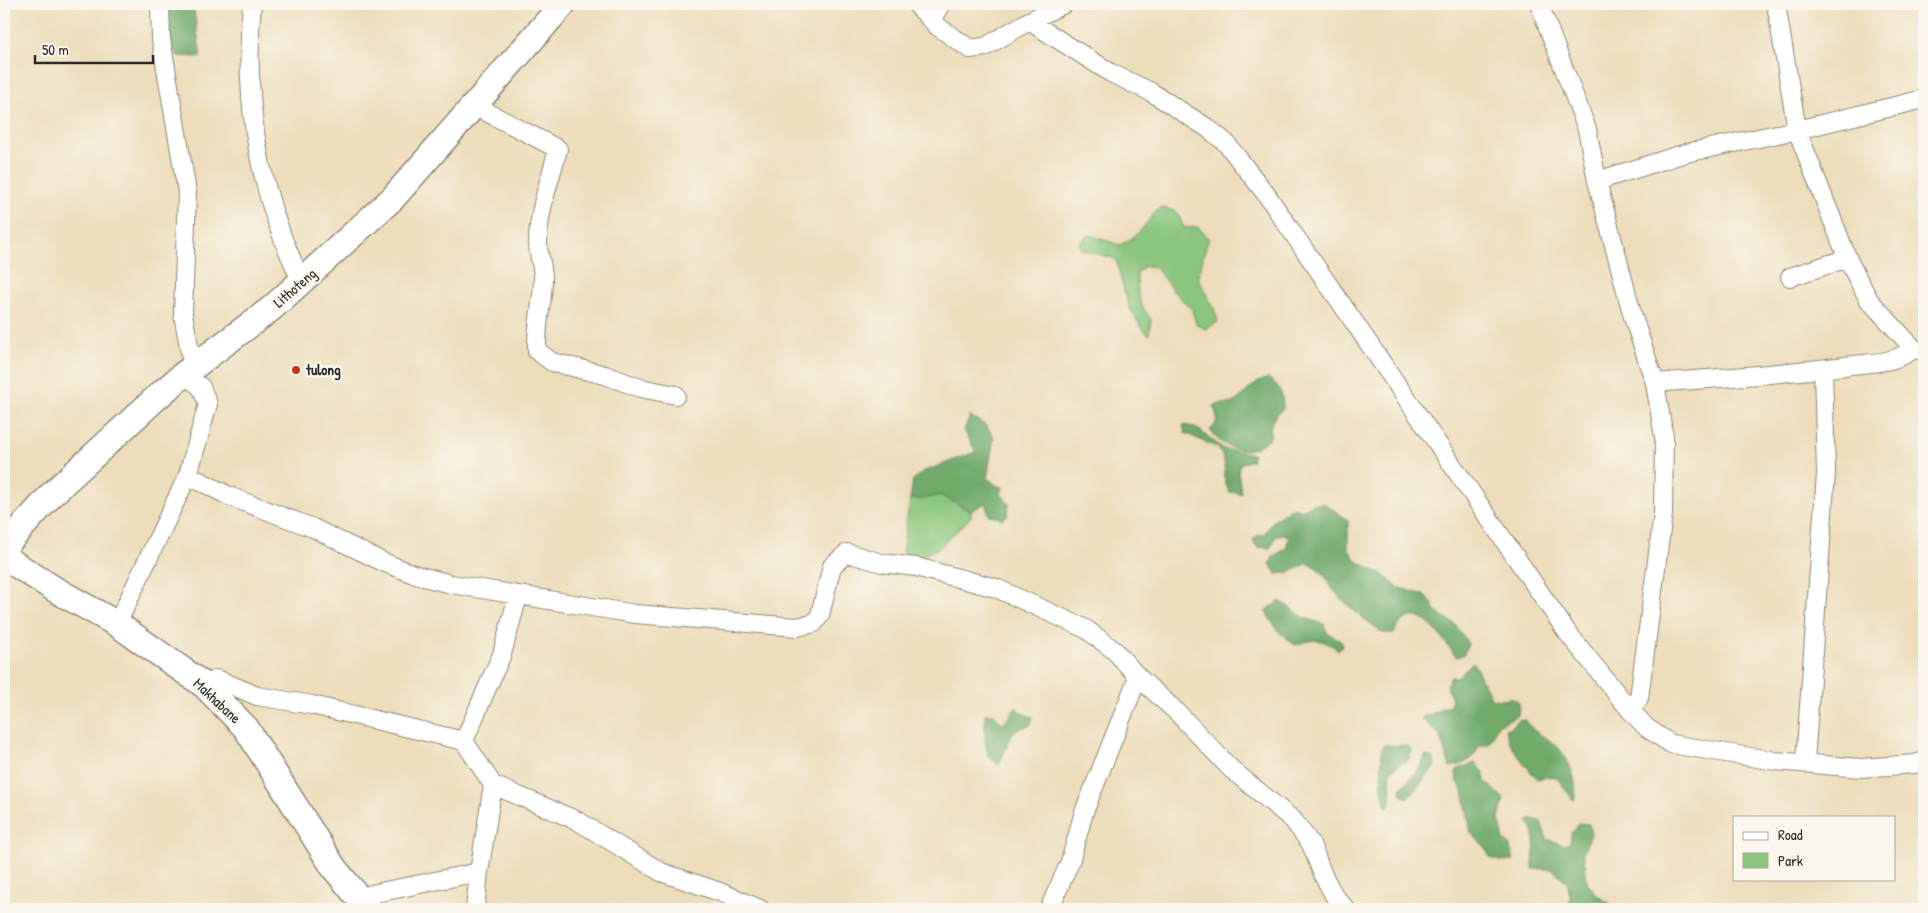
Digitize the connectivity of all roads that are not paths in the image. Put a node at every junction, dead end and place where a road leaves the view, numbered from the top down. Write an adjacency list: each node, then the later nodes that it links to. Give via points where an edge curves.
1 (160, 4): 20 (street, via 161,39 187,192 183,314)
2 (252, 4): 17 (street, via 251,112 277,226)
3 (563, 4): 12 (main road, Lithoteng)
4 (916, 4): 9 (street)
5 (941, 4): 9 (street)
6 (1064, 4): 10 (street)
7 (1539, 4): 14 (street, via 1586,126)
8 (1776, 4): 13 (street)
9 (932, 20): 10 (street, via 970,49 985,47)
10 (1029, 21): 30 (street, via 1111,73 1151,92 1209,129 1226,144 1266,194 1567,632)
11 (1924, 99): 13 (street)
12 (475, 106): 17 (main road, Lithoteng, via 393,198); 22 (street, via 558,149 540,217 538,245 544,268 536,326 537,351 552,362)
13 (1797, 130): 14 (street, via 1686,153); 15 (street)
14 (1597, 181): 21 (street, via 1633,317)
15 (1848, 258): 16 (street); 18 (street, via 1869,300)
16 (1790, 277)
17 (302, 282): 20 (main road, Lithoteng)
18 (1919, 350): 19 (street, via 1899,359)
19 (1823, 370): 21 (street); 33 (street, via 1826,482)
20 (188, 371): 23 (street, via 201,387 208,404); 24 (main road, Lithoteng, via 52,494)
21 (1655, 383): 30 (street, via 1664,437 1663,514 1639,698)
22 (676, 395)
23 (188, 475): 26 (street, via 231,497 313,528 416,575); 27 (street)
24 (4, 547)
25 (4, 557): 27 (main road, Makhabane)
26 (518, 596): 28 (street, via 676,619 798,627 814,623 820,615 832,566 847,553 996,588 1086,630 1115,651); 31 (street, via 502,654)
27 (117, 624): 29 (main road, Makhabane)
28 (1138, 676): 39 (street, via 1084,812 1070,862); 40 (street, via 1231,769 1293,820 1311,844 1335,897)
29 (204, 686): 31 (street, via 217,679 257,696 312,705); 36 (main road, Makhabane, via 246,728 334,868)
30 (1630, 710): 33 (street, via 1647,728 1672,744 1775,761)
31 (464, 741): 34 (street)
32 (1924, 761): 33 (street, via 1861,768)
33 (1805, 762)
34 (493, 785): 35 (street); 37 (street, via 578,821 661,872)
35 (479, 872): 36 (street, via 371,894); 38 (street)
36 (365, 906)
37 (752, 907)
38 (475, 909)
39 (1049, 909)
40 (1346, 909)

